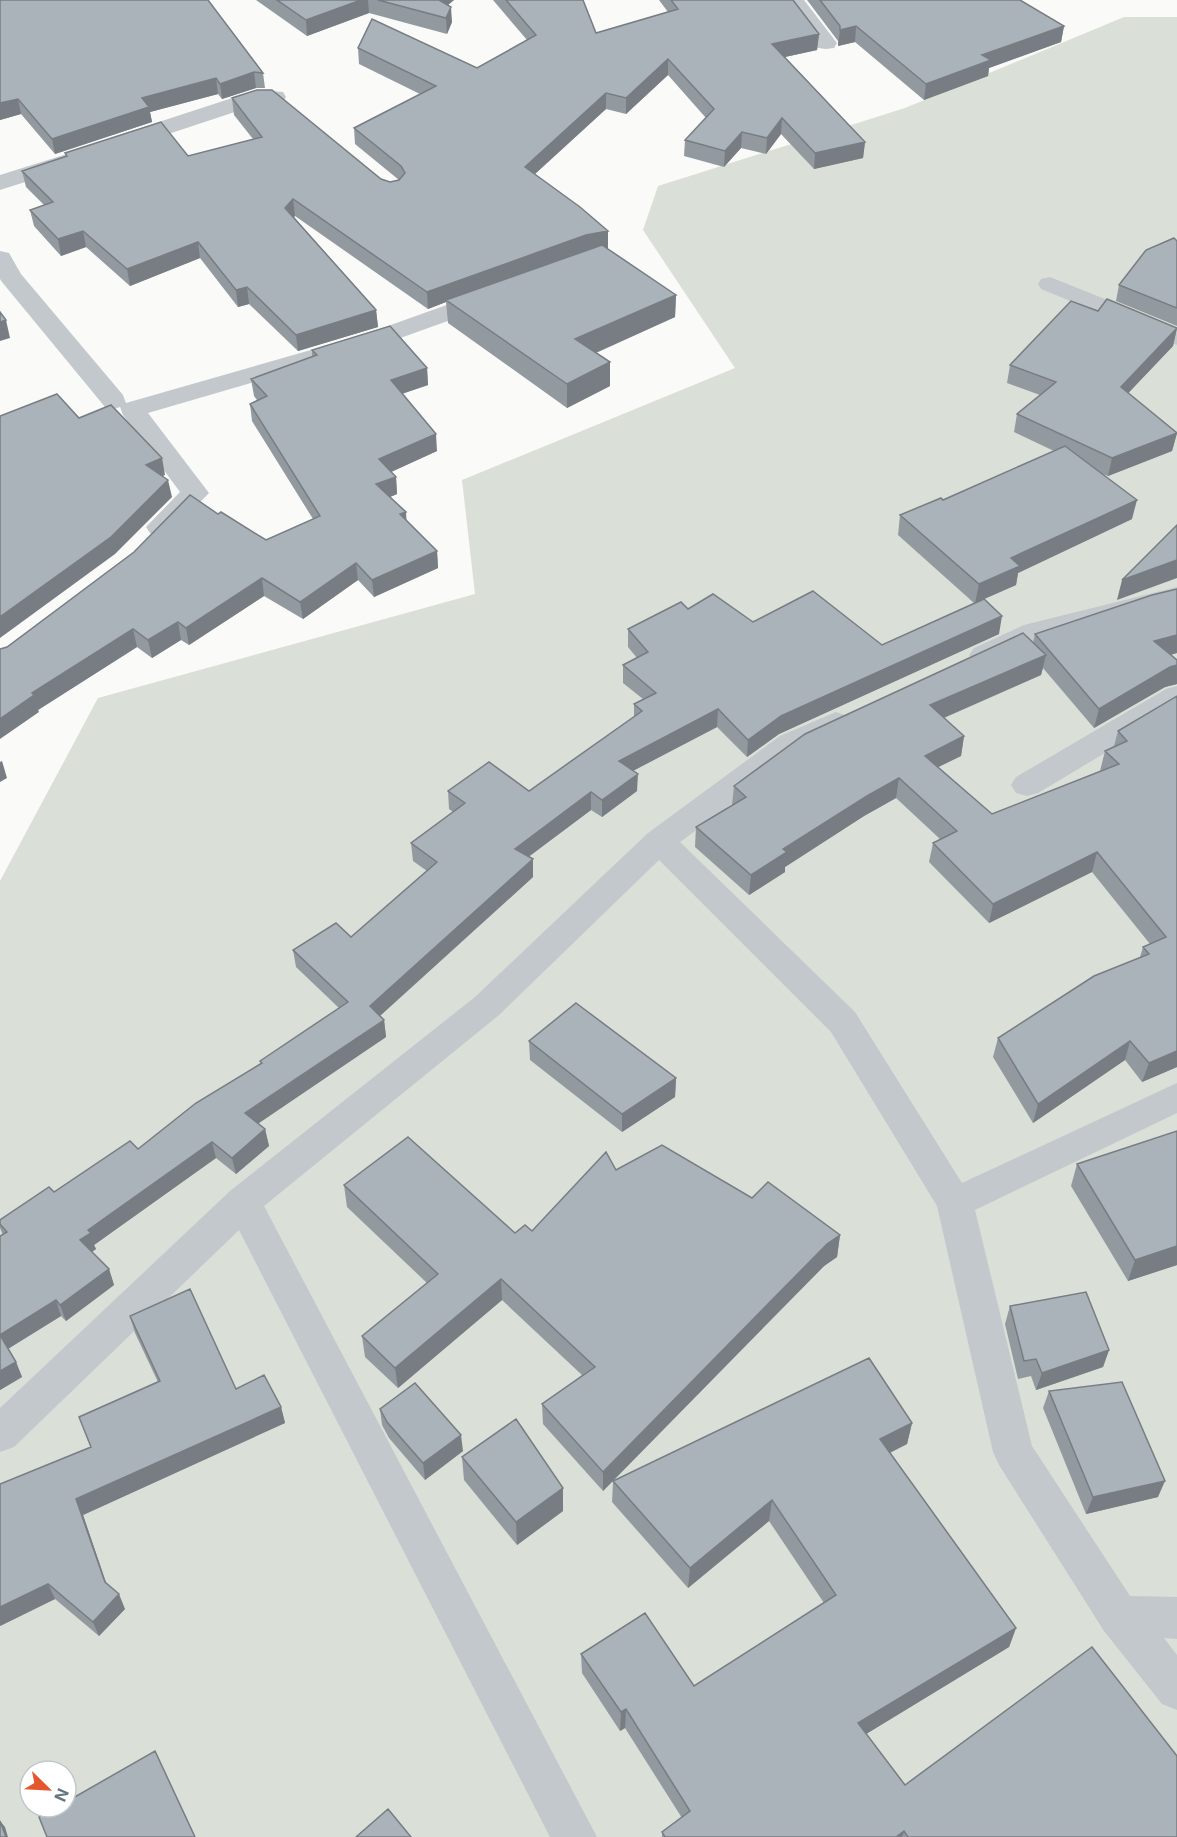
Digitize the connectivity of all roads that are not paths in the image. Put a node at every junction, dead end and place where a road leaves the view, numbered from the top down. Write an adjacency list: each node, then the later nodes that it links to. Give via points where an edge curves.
1 (793, 0): 2 (street)
2 (826, 43)
3 (289, 105): 4 (street, via 280,98 257,97)
4 (0, 183)
5 (4, 272): 9 (street)
6 (1050, 284): 8 (street)
7 (510, 290): 10 (street, via 369,341 132,409 195,493)
8 (1177, 337)
9 (114, 401)
10 (141, 547)
11 (1177, 596): 12 (street, via 1034,632)
12 (960, 666)
13 (1177, 696): 15 (street)
14 (865, 710): 16 (street, via 791,744)
15 (1027, 785)
16 (659, 841): 18 (street, via 487,1006); 19 (street, via 843,1022)
17 (1177, 1097): 19 (street)
18 (243, 1202): 20 (street); 24 (street)
19 (955, 1203): 21 (street, via 1013,1452)
20 (0, 1434)
21 (1119, 1616): 22 (street); 23 (street)
22 (1177, 1618)
23 (1177, 1689)
24 (574, 1837)

